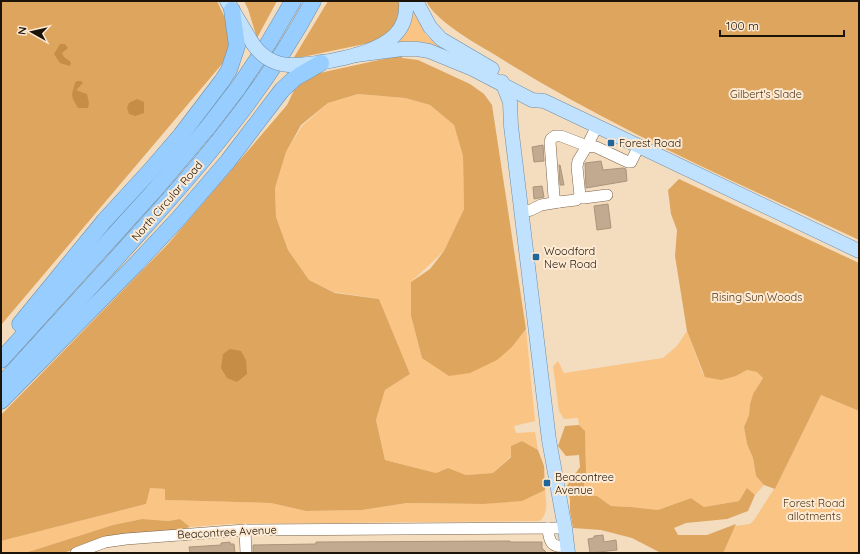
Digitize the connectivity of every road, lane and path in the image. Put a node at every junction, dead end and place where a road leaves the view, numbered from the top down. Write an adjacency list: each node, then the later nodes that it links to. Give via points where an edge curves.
1 (293, 1): 21 (highway, North Circular Road, via 238,88 208,127 148,198)
2 (313, 1): 22 (highway, North Circular Road, via 266,78 221,138 185,182)
3 (406, 1): 6 (main road, via 405,18 396,34 385,43)
4 (416, 1): 8 (main road, via 430,27 441,39)
5 (230, 5): 7 (main road, bridge, via 253,44 268,59 278,64 289,65); 20 (highway, via 237,46 229,70 222,81 181,135 69,262)
6 (356, 55): 7 (main road); 8 (main road, via 417,49)
7 (321, 63): 23 (highway, via 295,78 282,90 228,161 179,218)
8 (490, 73): 9 (main road); 10 (main road, via 535,92); 11 (main road)
9 (503, 85): 10 (main road); 11 (main road, via 510,102)
10 (538, 101): 11 (main road, via 514,110); 12 (main road)
11 (511, 120): 18 (main road)
12 (597, 126): 13 (street); 14 (main road)
13 (587, 146): 14 (street, via 596,147 631,162); 16 (street, via 577,167); 17 (street, via 562,136 551,139 554,197)
14 (639, 146): 19 (main road)
15 (607, 195): 16 (street, via 584,198)
16 (580, 196): 17 (street, via 576,200)
17 (559, 202): 18 (street)
18 (521, 212): 25 (main road, via 549,440)
19 (859, 251)
20 (1, 346)
21 (1, 360)
22 (1, 385)
23 (1, 401)
24 (548, 528): 25 (street, Beacontree Avenue); 26 (street, Beacontree Avenue); 27 (street, via 549,540)
25 (565, 528): 27 (main road)
26 (245, 530): 28 (street, Beacontree Avenue, via 126,539 105,542); 29 (street)
27 (567, 550)
28 (76, 553)
29 (246, 553)

